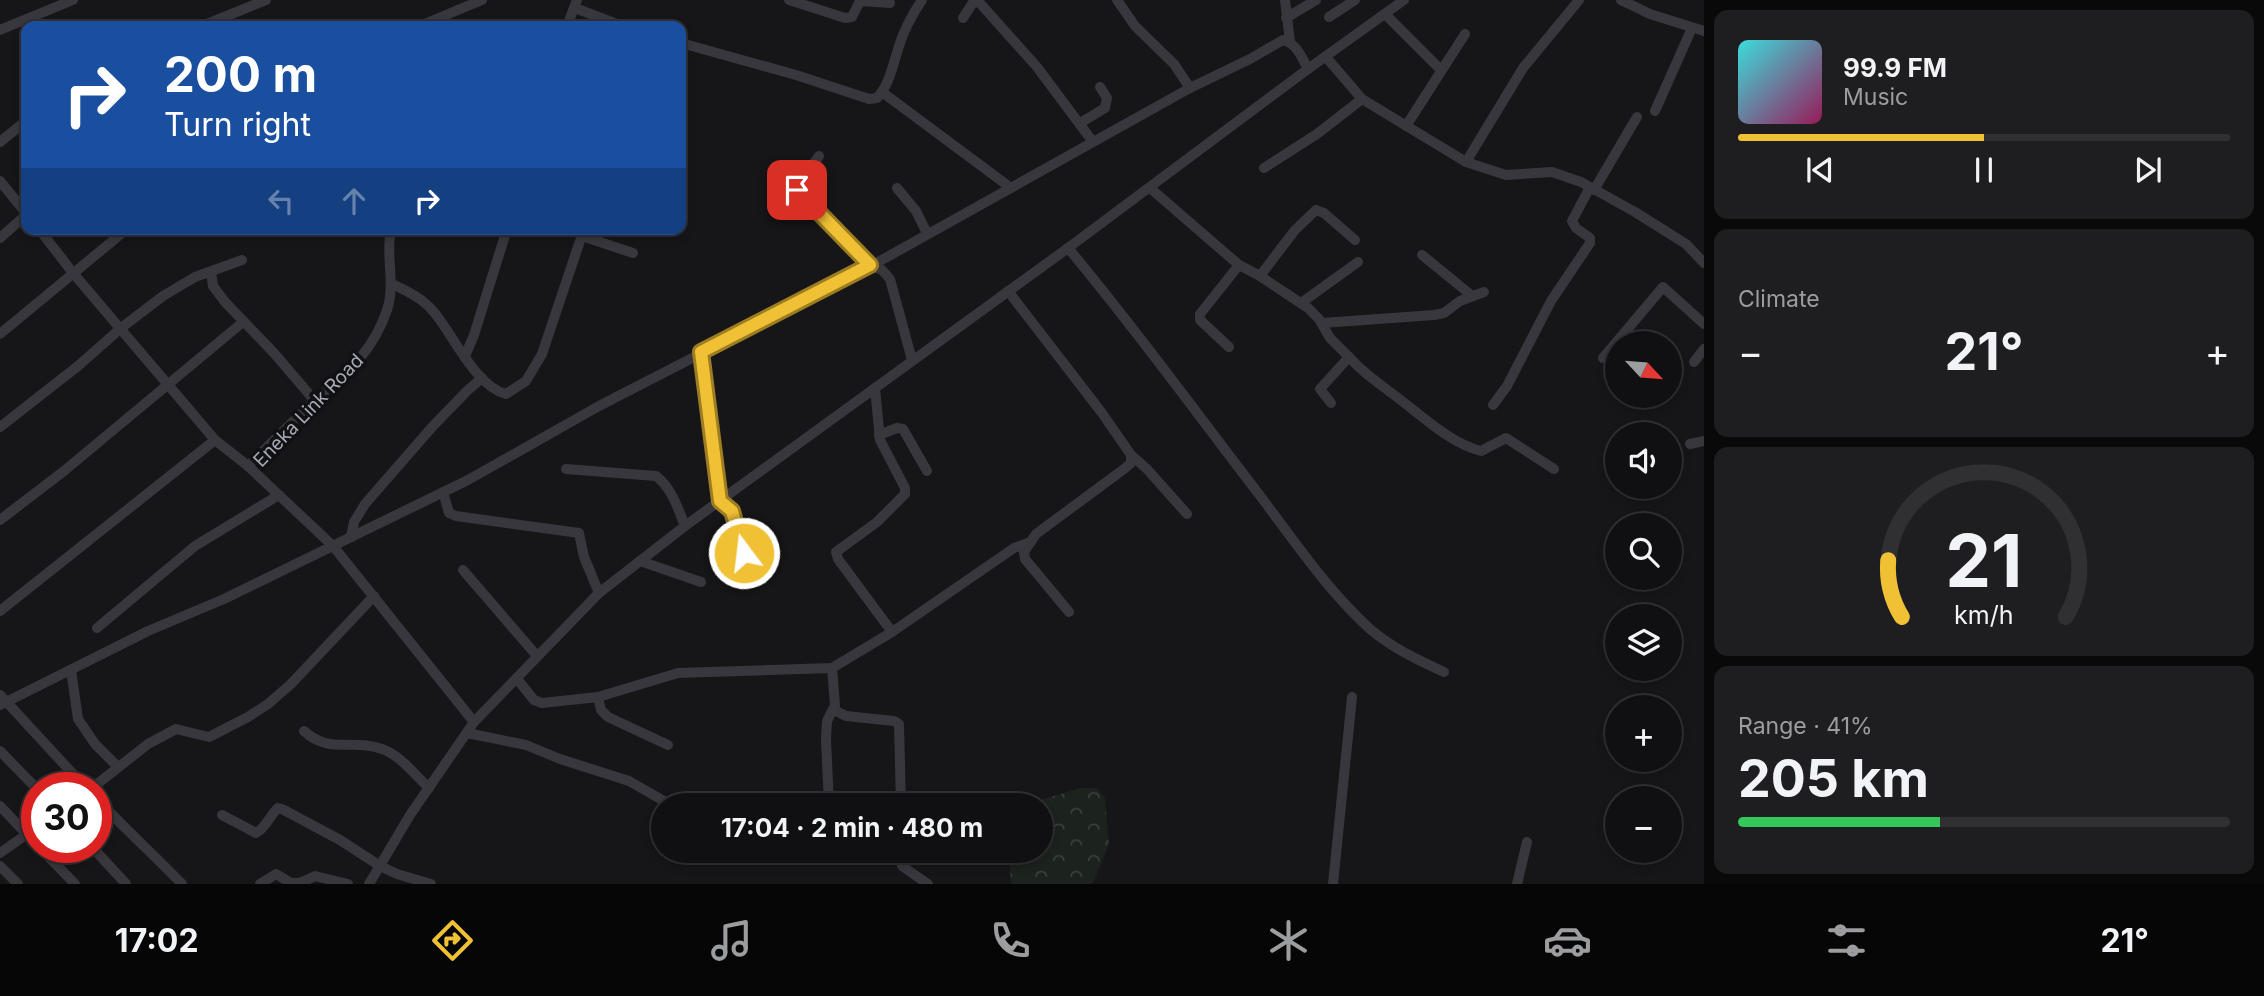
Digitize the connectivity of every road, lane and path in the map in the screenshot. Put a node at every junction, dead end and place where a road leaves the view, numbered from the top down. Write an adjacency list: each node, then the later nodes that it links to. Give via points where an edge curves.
1 (73, 0): 14 (street)
2 (266, 0): 16 (street)
3 (482, 0): 22 (street)
4 (789, 0): 13 (street, via 849,18 860,1)
5 (922, 0): 36 (street, via 907,25)
6 (1117, 0): 35 (street)
7 (1285, 0): 19 (street)
8 (1316, 0): 19 (street)
9 (1404, 0): 17 (street)
10 (1579, 0): 46 (street, via 1523,68)
11 (1621, 0): 25 (street)
12 (1351, 1): 20 (street)
13 (890, 3)
14 (50, 4): 26 (street)
15 (576, 4): 23 (street); 24 (street)
16 (241, 5): 21 (street)
17 (1385, 14): 31 (street); 33 (street)
18 (963, 18): 40 (street, via 978,1)
19 (1286, 18): 29 (street)
20 (1329, 18)
21 (211, 21)
22 (432, 21)
23 (569, 21)
24 (612, 21)
25 (1692, 28): 27 (street); 38 (street)
26 (0, 30)
27 (1704, 31)
28 (1465, 34): 33 (street)
29 (1290, 41): 32 (street); 35 (street, via 1283,40)
30 (686, 44): 36 (street, via 869,99)
31 (1326, 57): 32 (street); 37 (street)
32 (1308, 69): 51 (street)
33 (1441, 70): 42 (street)
34 (1100, 87): 40 (street, via 1107,98 1105,108)
35 (1190, 88): 44 (street)
36 (882, 92): 50 (street)
37 (1362, 99): 42 (street); 47 (street, via 1317,135)
38 (1655, 111)
39 (1637, 117): 52 (street)
40 (1080, 123): 44 (street)
41 (21, 125): 43 (street)
42 (1406, 125): 46 (street)
43 (0, 142)
44 (1093, 142): 50 (street)
45 (819, 156): 71 (street, via 797,190)
46 (1466, 162): 52 (street, via 1506,175 1552,172)
47 (1264, 168)
48 (0, 181): 53 (street)
49 (897, 188): 55 (street)
50 (1011, 188): 55 (street)
51 (1150, 188): 65 (street); 72 (street)
52 (1592, 188): 68 (street, via 1651,221); 99 (street, via 1572,221 1590,243 1551,301)
53 (21, 208)
54 (21, 219): 62 (street)
55 (927, 233): 71 (street)
56 (44, 235): 74 (street)
57 (120, 235): 74 (street)
58 (390, 235): 76 (street, Eneka Link Road)
59 (505, 235): 89 (street)
60 (582, 235): 94 (street, via 534,370 506,394)
61 (588, 235): 66 (street)
62 (0, 238)
63 (1355, 240): 75 (street, via 1315,210)
64 (1704, 244): 68 (street)
65 (1068, 248): 77 (street); 132 (street, via 1125,316 1324,580 1371,629 1405,654)
66 (633, 253)
67 (1422, 254): 79 (street)
68 (1701, 259)
69 (242, 260): 73 (street)
70 (1358, 262): 80 (street)
71 (870, 265): 88 (street); 92 (street, via 890,279)
72 (1239, 265): 75 (street); 86 (street, via 1200,314 1200,320)
73 (211, 272): 81 (street, via 213,286); 84 (street, via 184,283)
74 (73, 274): 84 (street); 85 (street)
75 (1260, 276): 80 (street)
76 (392, 284): 89 (street, via 425,303); 97 (street, Eneka Link Road, via 388,308 373,342 353,368)
77 (1008, 291): 92 (street); 105 (street)
78 (1484, 292): 79 (street)
79 (1472, 295): 82 (street, via 1434,315)
80 (1301, 303): 82 (street)
81 (243, 322): 95 (street); 97 (street)
82 (1322, 323): 90 (street)
83 (1704, 324): 91 (street, via 1663,287)
84 (121, 328): 95 (street); 100 (street)
85 (0, 334)
86 (1229, 347)
87 (1704, 349): 93 (street)
88 (701, 352): 110 (street); 112 (street)
89 (466, 356): 94 (street)
90 (1349, 357): 98 (street, via 1320,389); 108 (street, via 1437,429 1480,451 1506,438)
91 (1603, 358)
92 (912, 360): 96 (street)
93 (1694, 362)
94 (482, 378): 116 (street, via 365,503)
95 (169, 385): 102 (street); 114 (street)
96 (875, 388): 101 (street); 112 (street)
97 (315, 401): 106 (street, Eneka Link Road)
98 (1331, 403)
99 (1493, 405)
100 (0, 427)
101 (879, 435): 109 (street, via 903,429); 128 (street, via 905,494 836,552)
102 (215, 440): 106 (street); 125 (street)
103 (1704, 442): 104 (street)
104 (1690, 444)
105 (1131, 455): 113 (street); 117 (street, via 1124,469)
106 (248, 466): 111 (street, Eneka Link Road)
107 (566, 469): 115 (street, via 656,476 676,503)
108 (1554, 469)
109 (927, 471)
110 (443, 492): 116 (street); 123 (street, via 449,513 456,516 579,533)
111 (279, 495): 118 (street, Eneka Link Road); 127 (street, via 195,546)
112 (721, 500): 115 (street); 121 (street, via 732,511)
113 (1186, 514)
114 (0, 520)
115 (685, 526): 119 (street)
116 (351, 537): 118 (street)
117 (1028, 543): 126 (street, via 1025,559); 128 (street)
118 (333, 546): 124 (street, Eneka Link Road); 131 (street)
119 (640, 561): 122 (street); 123 (street)
120 (463, 570): 129 (street)
121 (750, 572)
122 (701, 582)
123 (599, 593): 129 (street)
124 (374, 596): 138 (street, Eneka Link Road); 143 (street, via 268,704 209,737 176,730)
125 (0, 611)
126 (1069, 612)
127 (97, 628)
128 (892, 632): 130 (street)
129 (537, 656): 133 (street)
130 (832, 668): 134 (street, via 678,673); 137 (street)
131 (71, 670): 136 (street); 143 (street, via 78,719)
132 (1444, 672)
133 (517, 679): 134 (street, via 538,702); 138 (street)
134 (597, 697): 141 (street, via 608,717)
135 (1352, 697): 172 (street)
136 (2, 701): 144 (street)
137 (834, 710): 148 (street, via 826,725); 149 (street, via 899,724)
138 (474, 722): 140 (street)
139 (304, 731): 147 (street, via 322,744 380,747)
140 (467, 733): 147 (street); 150 (street, via 526,745 629,781)
141 (668, 745)
142 (0, 751): 146 (street)
143 (117, 766): 145 (street)
144 (71, 772)
145 (110, 772)
146 (21, 773)
147 (429, 788): 162 (street)
148 (829, 793)
149 (901, 793)
150 (651, 794)
151 (0, 806): 154 (street)
152 (222, 815): 162 (street, via 257,833 282,808)
153 (112, 816): 166 (street)
154 (21, 829)
155 (21, 839): 157 (street)
156 (1527, 842): 173 (street)
157 (0, 853)
158 (55, 863): 164 (street)
159 (107, 863): 165 (street)
160 (902, 863): 171 (street)
161 (0, 866): 163 (street)
162 (380, 866): 169 (street); 170 (street)
163 (18, 884)
164 (75, 884)
165 (127, 884)
166 (182, 884)
167 (260, 884): 168 (street, via 276,874 291,883 315,876)
168 (348, 884)
169 (369, 884)
170 (431, 884)
171 (928, 884)
172 (1333, 884)
173 (1517, 884)

